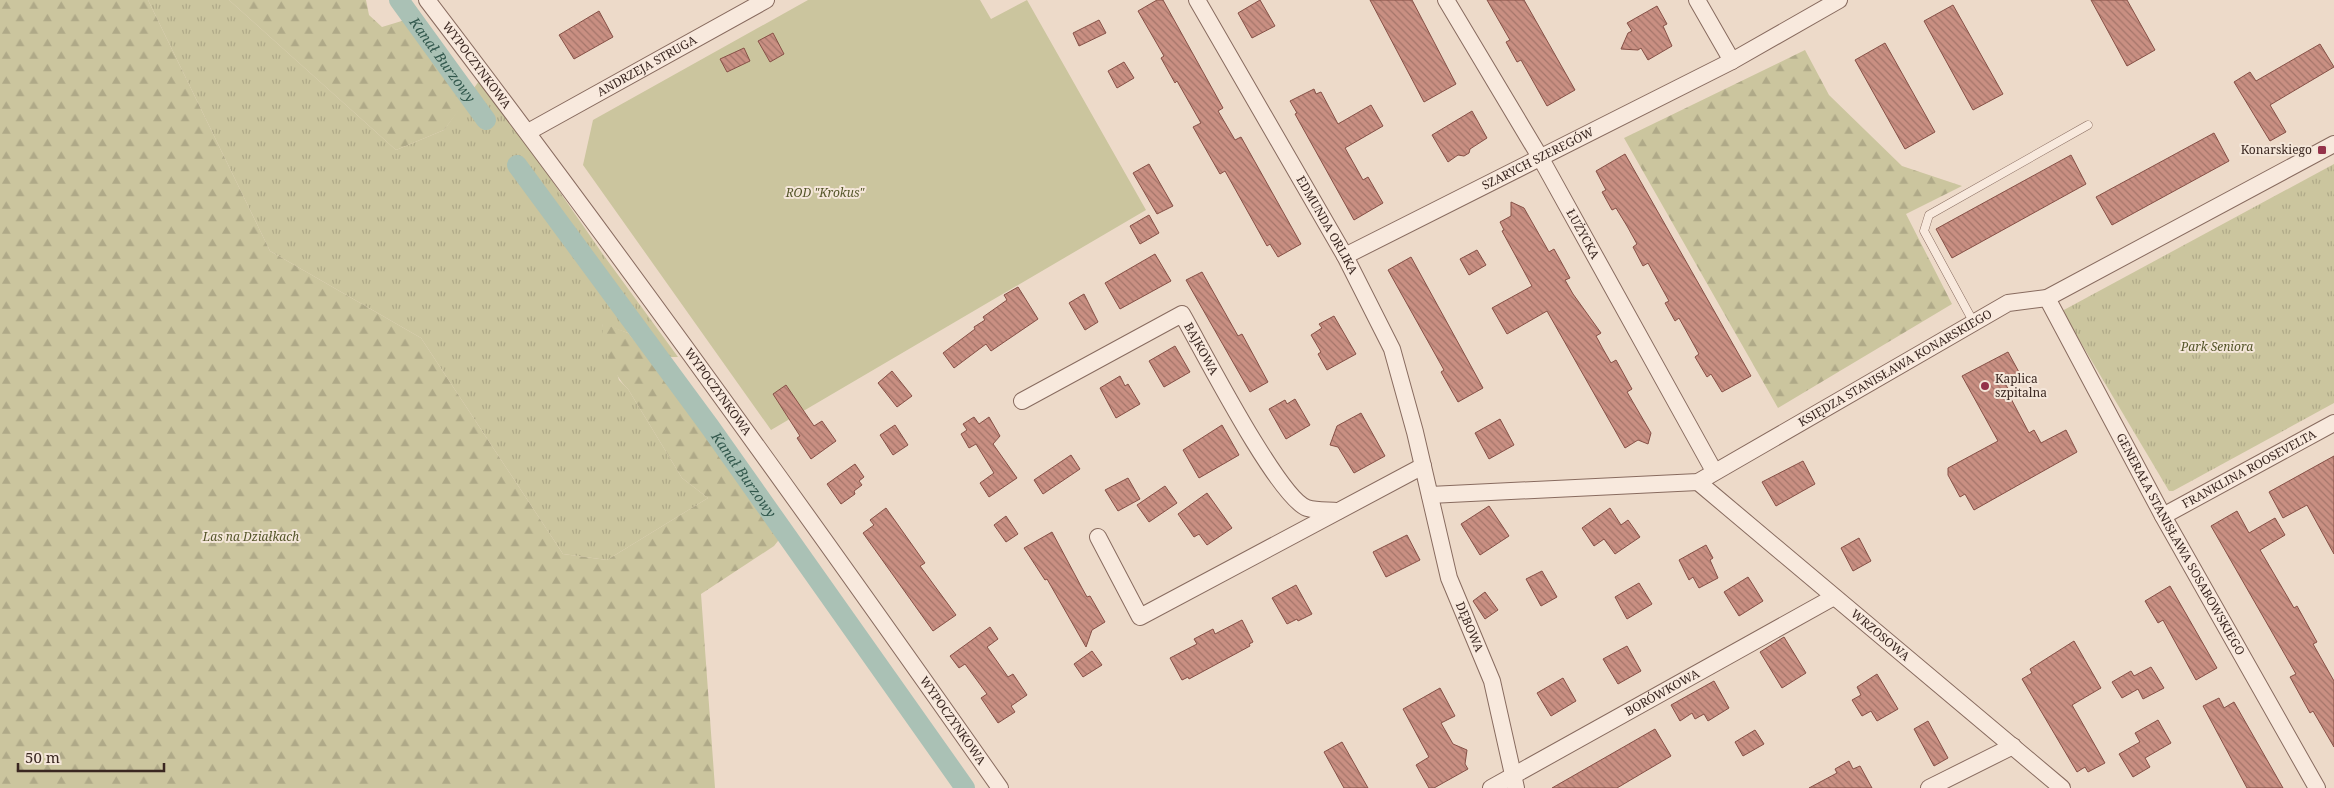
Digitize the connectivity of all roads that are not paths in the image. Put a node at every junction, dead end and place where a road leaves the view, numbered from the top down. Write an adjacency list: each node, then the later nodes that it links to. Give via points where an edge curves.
1 (427, 0): 9 (street, WYPOCZYNKOWA)
2 (1197, 0): 12 (street, EDMUNDA ORLIKA)
3 (1446, 0): 11 (street, ŁUŻYCKA)
4 (1697, 0): 7 (street)
5 (1839, 0): 7 (street, SZARYCH SZEREGÓW)
6 (760, 1): 9 (street, ANDRZEJA STRUGA)
7 (1732, 61): 11 (street, SZARYCH SZEREGÓW)
8 (2088, 125): 14 (lane, via 1929,215 1924,231)
9 (528, 132): 27 (street, WYPOCZYNKOWA, via 763,454)
10 (2334, 144): 13 (street, KSIĘDZA STANISŁAWA KONARSKIEGO)
11 (1540, 157): 12 (street, SZARYCH SZEREGÓW); 18 (street, ŁUŻYCKA)
12 (1345, 256): 17 (street, EDMUNDA ORLIKA, via 1392,349)
13 (2046, 298): 14 (street, KSIĘDZA STANISŁAWA KONARSKIEGO, via 2008,302); 22 (street, GENERAŁA STANISŁAWA SOSABOWSKIEGO)
14 (1974, 324): 18 (street, KSIĘDZA STANISŁAWA KONARSKIEGO)
15 (1022, 401): 21 (street, BAJKOWA, via 1182,314 1283,487 1306,508)
16 (2334, 423): 22 (street, FRANKLINA ROOSEVELTA)
17 (1423, 466): 20 (street, DĘBOWA); 21 (street)
18 (1714, 471): 19 (street, KSIĘDZA STANISŁAWA KONARSKIEGO)
19 (1698, 482): 20 (street); 24 (street, WRZOSOWA)
20 (1430, 495): 26 (street, DĘBOWA, via 1449,578 1492,681)
21 (1338, 511): 23 (street, via 1140,617)
22 (2163, 516): 31 (street, GENERAŁA STANISŁAWA SOSABOWSKIEGO)
23 (1098, 537)
24 (1834, 597): 25 (street, WRZOSOWA); 26 (street, BORÓWKOWA)
25 (2014, 746): 29 (street); 30 (street, WRZOSOWA)
26 (1514, 782): 28 (street, BORÓWKOWA)
27 (1000, 788)
28 (1491, 788)
29 (1929, 788)
30 (2062, 788)
31 (2318, 788)

